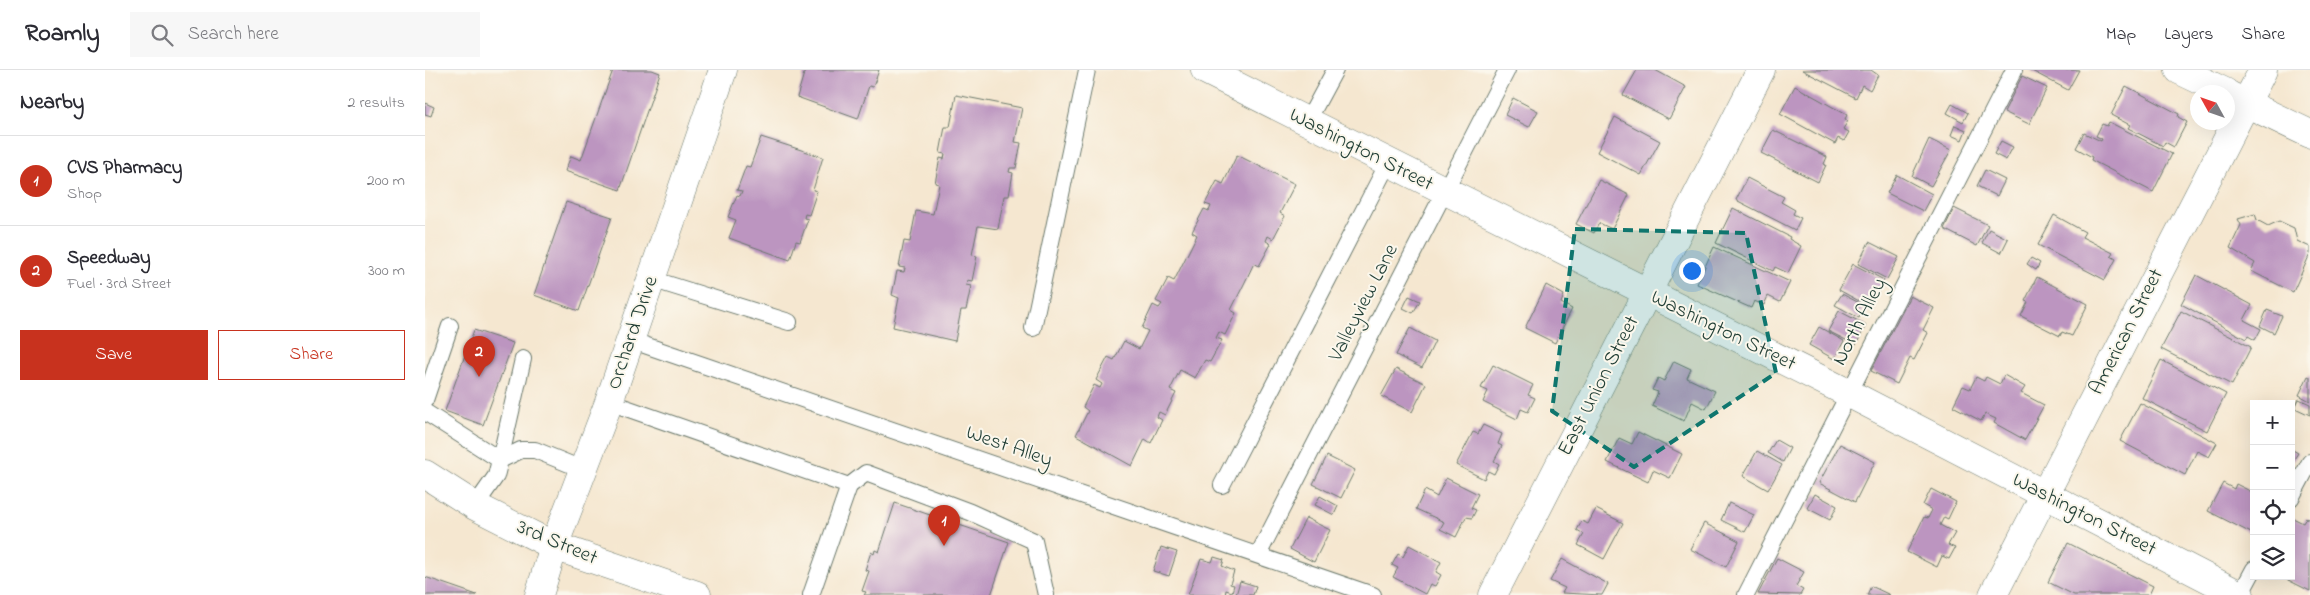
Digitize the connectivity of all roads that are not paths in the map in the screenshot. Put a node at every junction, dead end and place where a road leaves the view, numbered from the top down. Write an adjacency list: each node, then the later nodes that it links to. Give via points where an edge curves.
1 (723, 70): 18 (street, Orchard Drive)
2 (1087, 70): 22 (lane)
3 (1205, 70): 13 (street, Washington Street)
4 (1335, 70): 13 (lane)
5 (1507, 70): 17 (lane, Valleyview Lane)
6 (1761, 70): 19 (street, East Union Street)
7 (2014, 70): 25 (lane, North Alley)
8 (2179, 70): 10 (street)
9 (2263, 70): 11 (street, American Street)
10 (2210, 85)
11 (2235, 94)
12 (2235, 97): 15 (street)
13 (1307, 122): 16 (street, Washington Street)
14 (2217, 130): 36 (street, American Street)
15 (2310, 134)
16 (1388, 163): 17 (street, Washington Street); 33 (lane)
17 (1445, 192): 19 (street, Washington Street); 39 (lane, Valleyview Lane)
18 (651, 279): 20 (lane); 23 (street, Orchard Drive)
19 (1646, 293): 25 (street, Washington Street); 46 (street, East Union Street)
20 (789, 322)
21 (450, 326): 26 (lane)
22 (1033, 328)
23 (630, 340): 27 (street, Orchard Drive); 39 (lane, West Alley)
24 (523, 359): 29 (lane)
25 (1848, 392): 36 (street, Washington Street); 47 (lane, North Alley)
26 (425, 400)
27 (609, 402): 31 (street, Orchard Drive); 34 (lane)
28 (425, 412): 29 (lane)
29 (500, 460): 31 (lane, via 521,450 535,450); 37 (lane, via 496,476)
30 (2310, 462): 35 (lane)
31 (584, 470): 38 (street, Orchard Drive)
32 (425, 474): 37 (street, 3rd Street)
33 (1222, 485)
34 (849, 486): 43 (lane); 44 (lane, via 866,474 970,512 1034,541)
35 (2295, 490)
36 (2044, 494): 48 (street, American Street); 49 (street, Washington Street)
37 (475, 506): 38 (street, 3rd Street)
38 (554, 546): 41 (street, Orchard Drive); 42 (street, 3rd Street)
39 (1258, 555): 45 (lane, West Alley)
40 (2250, 576): 49 (lane)
41 (539, 595)
42 (697, 595)
43 (811, 595)
44 (1046, 595)
45 (1373, 595)
46 (1493, 595)
47 (1745, 595)
48 (1993, 595)
49 (2240, 595)

